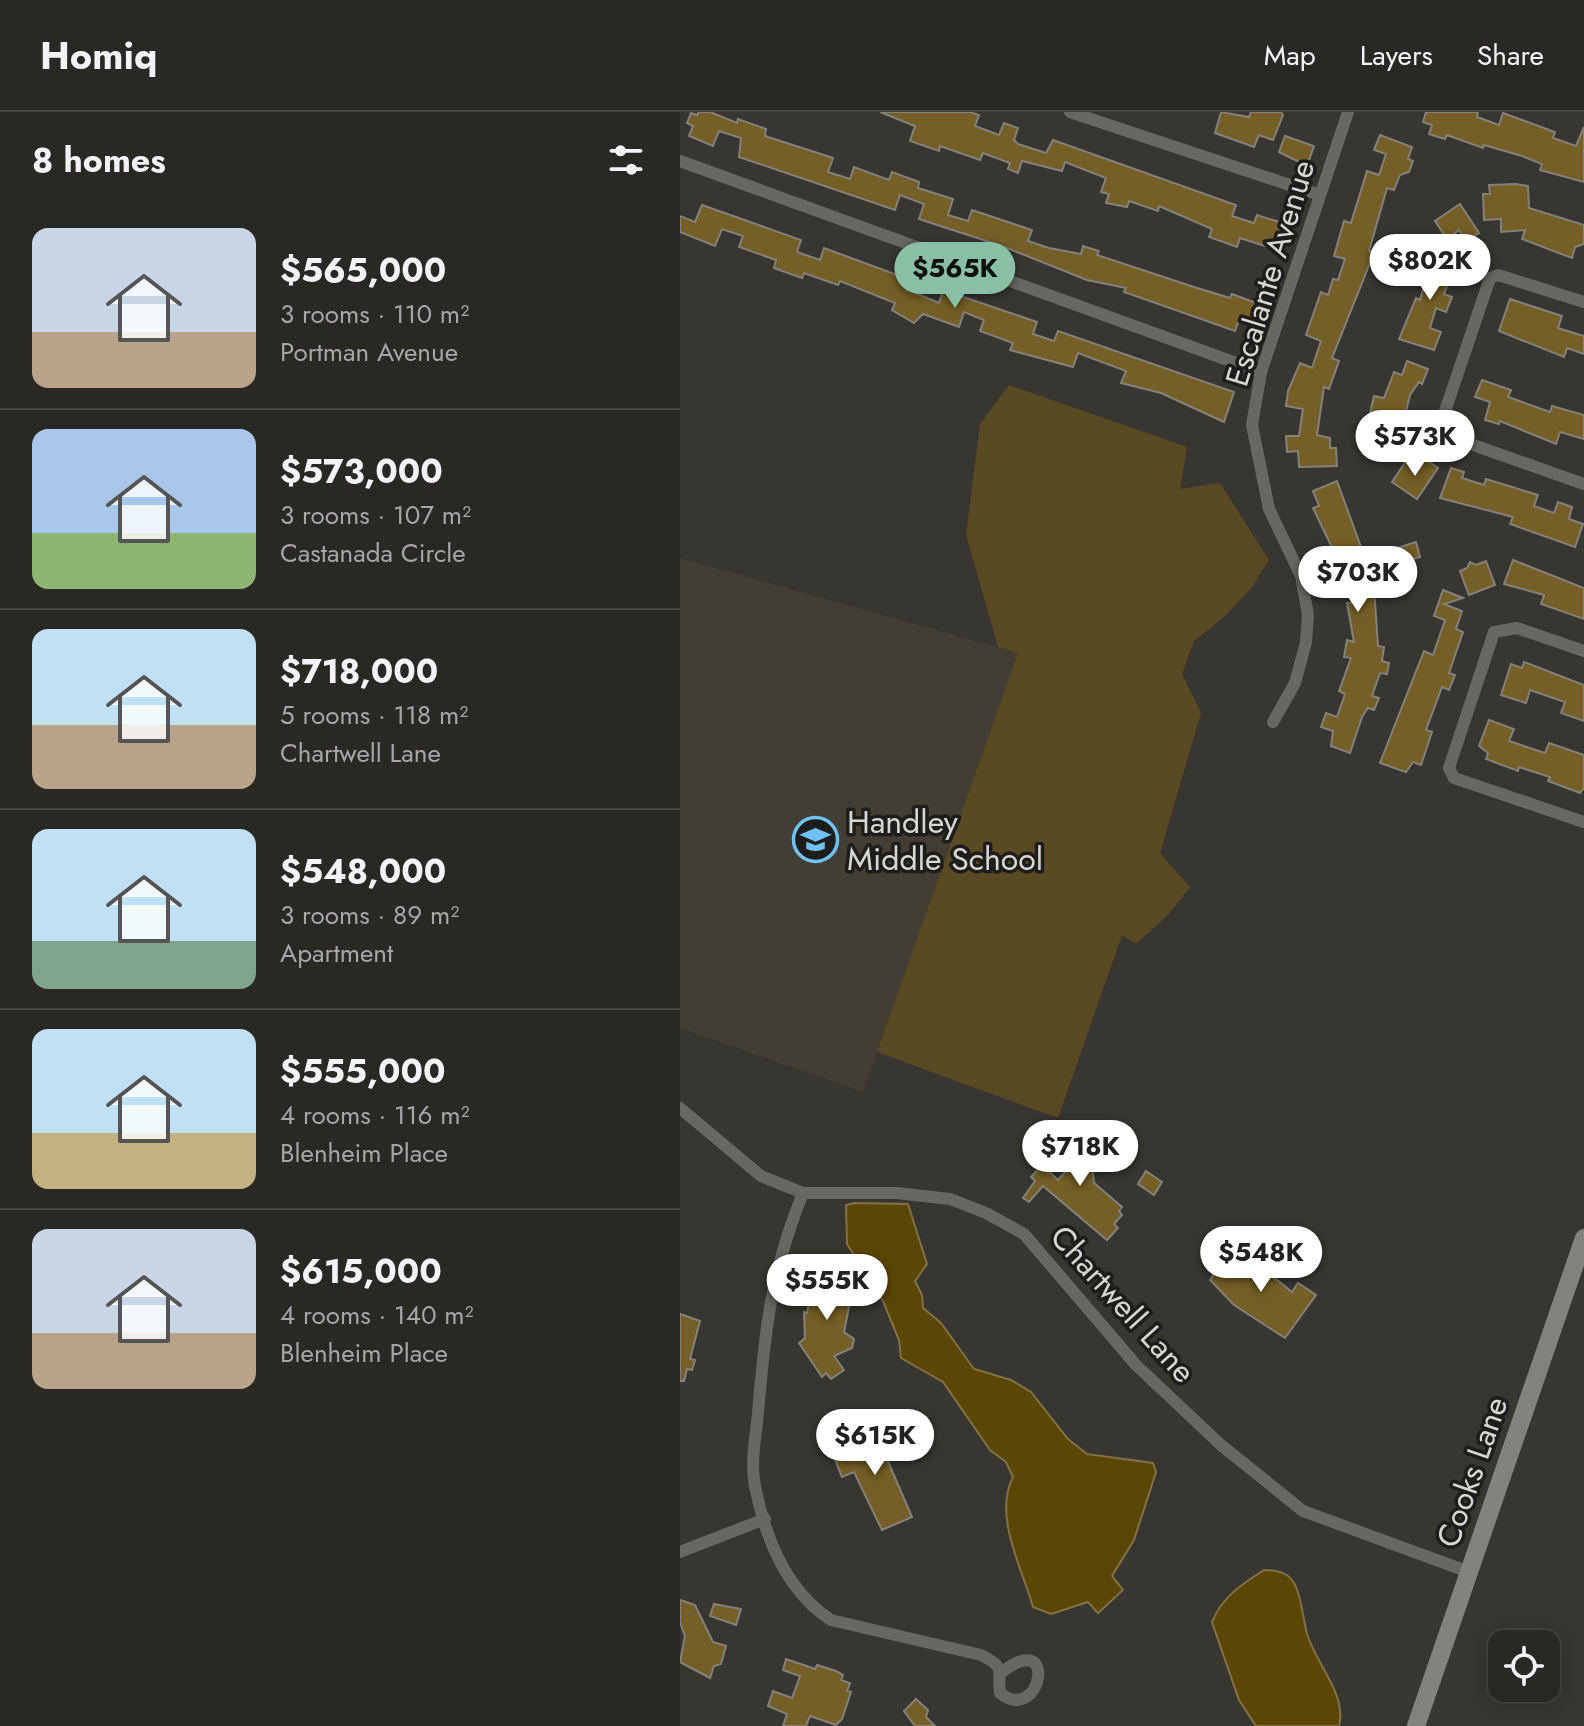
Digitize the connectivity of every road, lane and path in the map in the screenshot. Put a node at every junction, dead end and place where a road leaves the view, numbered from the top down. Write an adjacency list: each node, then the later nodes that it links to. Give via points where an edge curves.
1 (1070, 112): 4 (street)
2 (1348, 112): 4 (street, Escalante Avenue)
3 (680, 161): 6 (street)
4 (1320, 195): 6 (street, Escalante Avenue)
5 (1584, 302): 7 (street, via 1498,275 1490,278 1441,423 1459,440)
6 (1261, 372): 9 (street, Escalante Avenue, via 1252,425 1257,462 1269,509 1301,576 1308,615 1295,683)
7 (1584, 484)
8 (1584, 651): 10 (street, via 1517,628 1494,632 1449,768 1454,778)
9 (1273, 722)
10 (1584, 822)
11 (680, 1108): 12 (street, Chartwell Lane, via 761,1176)
12 (803, 1193): 14 (street, via 777,1268 763,1334 754,1484); 16 (street, Chartwell Lane, via 950,1199 1024,1234 1136,1365 1221,1445 1303,1511)
13 (1584, 1238): 16 (main road, Cooks Lane)
14 (765, 1519): 15 (street); 17 (street, via 786,1574 810,1607 849,1626 981,1655 996,1663)
15 (680, 1552)
16 (1469, 1572): 18 (main road, Cooks Lane)
17 (1001, 1673)
18 (1416, 1726)

